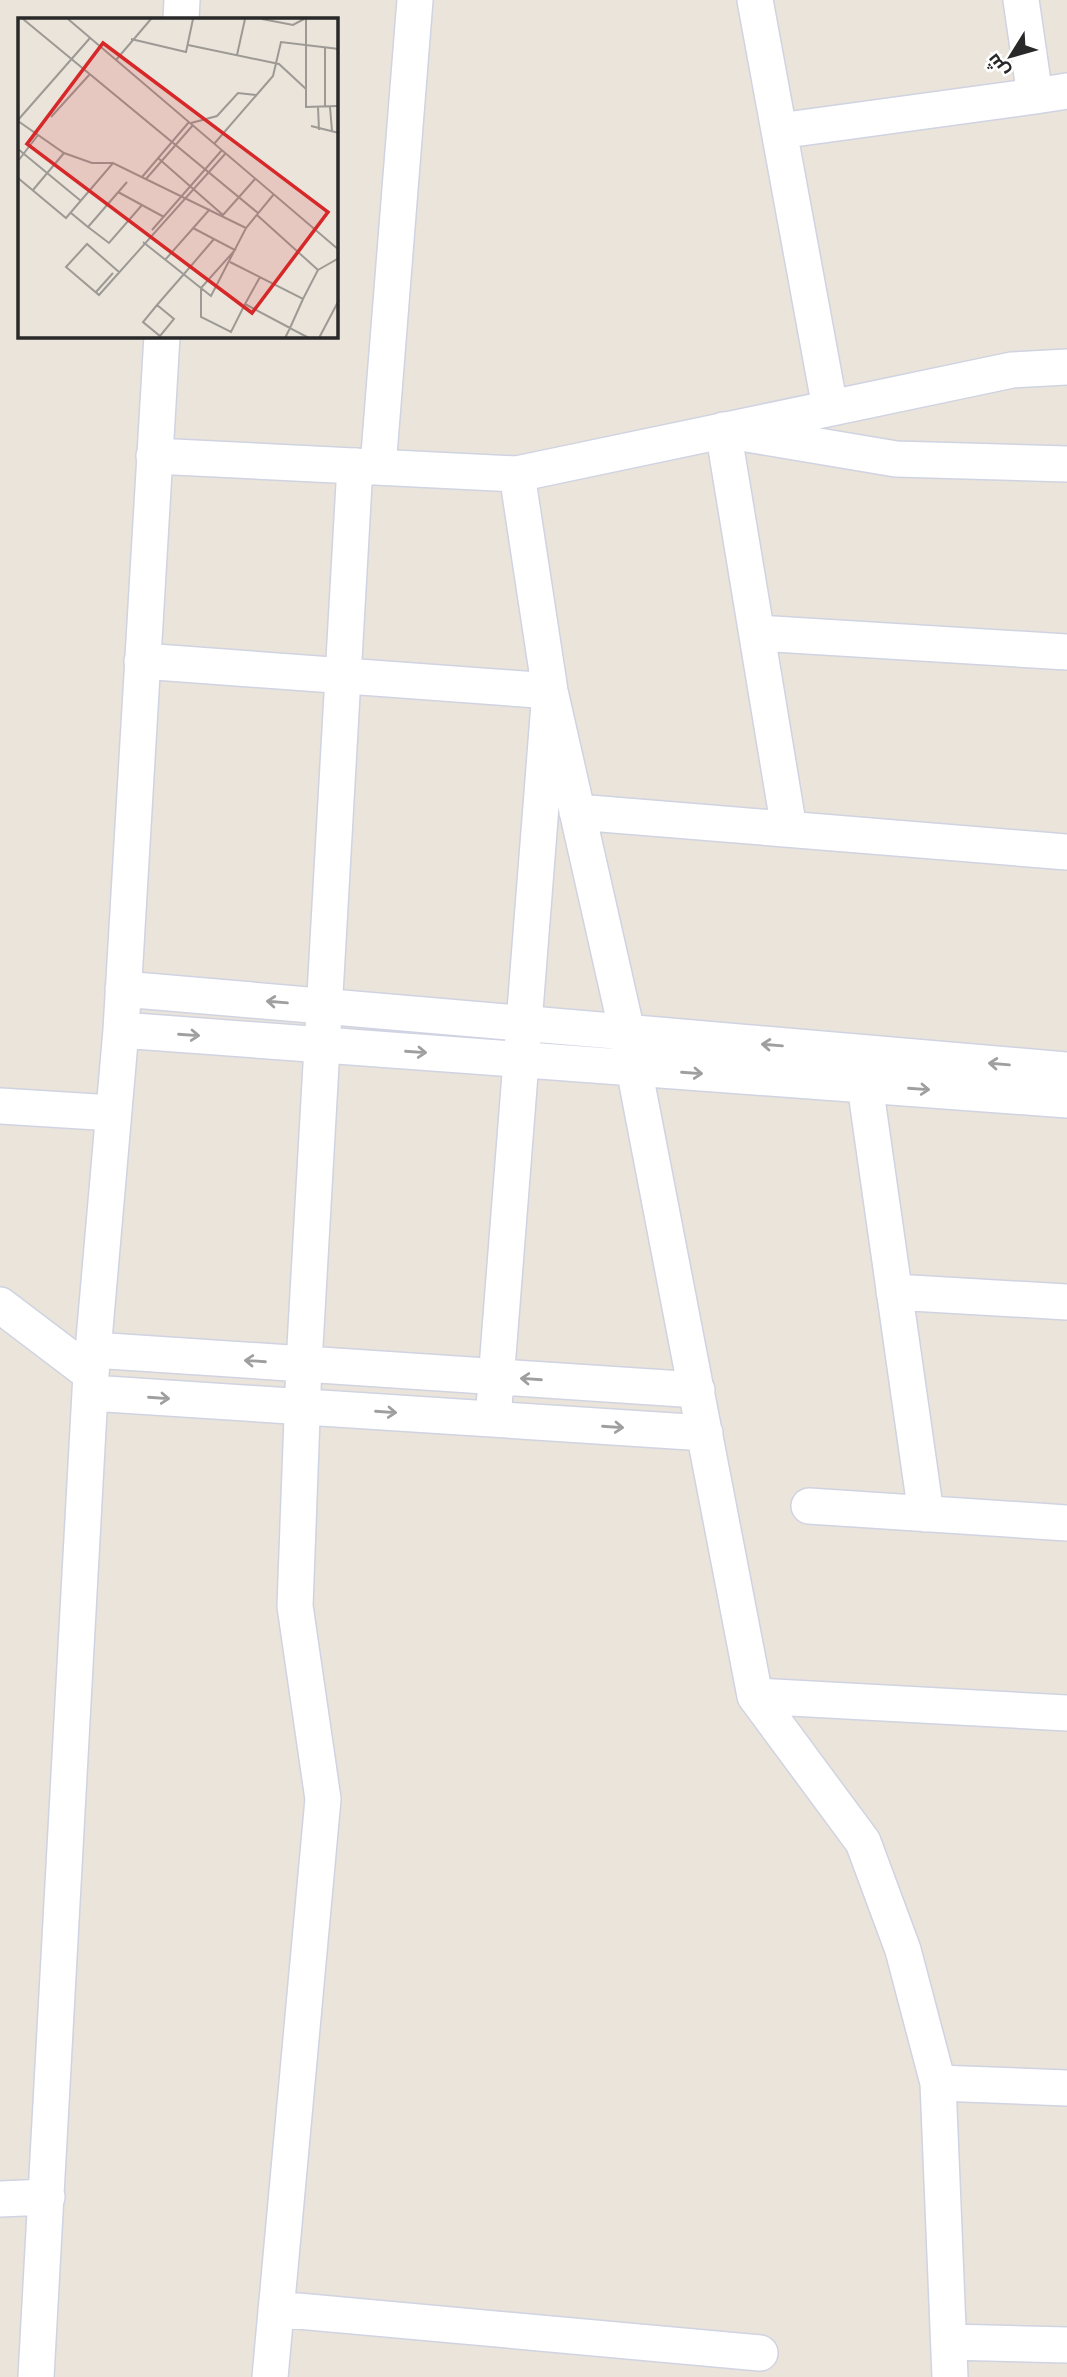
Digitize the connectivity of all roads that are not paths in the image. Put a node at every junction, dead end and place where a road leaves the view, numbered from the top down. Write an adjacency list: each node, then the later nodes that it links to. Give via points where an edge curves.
1 (183, 0): 5 (street)
2 (415, 0): 14 (street)
3 (755, 0): 7 (street)
4 (1021, 0): 6 (street)
5 (181, 18)
6 (1051, 94): 7 (street)
7 (779, 131): 10 (street)
8 (162, 338): 12 (street)
9 (1067, 367): 10 (street, via 1012,370)
10 (830, 408): 11 (street)
11 (723, 430): 13 (street, via 895,459); 15 (street); 16 (street)
12 (154, 456): 14 (street); 18 (street)
13 (1067, 464)
14 (367, 466): 15 (street); 19 (street)
15 (517, 474): 20 (street)
16 (757, 633): 17 (street); 22 (street)
17 (1067, 652)
18 (142, 661): 19 (street); 24 (street)
19 (343, 676): 20 (street); 25 (street)
20 (550, 691): 21 (street); 26 (street)
21 (577, 812): 22 (street); 28 (street)
22 (789, 829): 23 (street)
23 (1067, 852)
24 (123, 989): 25 (street, one-way to 24); 27 (street)
25 (324, 1006): 26 (street); 29 (street)
26 (524, 1023): 28 (street); 30 (street)
27 (121, 1030): 29 (street, one-way to 29); 36 (street)
28 (627, 1032): 31 (street); 32 (street, one-way to 28)
29 (322, 1045): 30 (street, one-way to 30); 40 (street)
30 (521, 1060): 31 (street); 42 (street)
31 (634, 1068): 32 (street, one-way to 32); 43 (street)
32 (864, 1069): 33 (street, one-way to 32); 34 (street, one-way to 34); 37 (street)
33 (1067, 1070)
34 (1067, 1100)
35 (0, 1106): 36 (street)
36 (114, 1113): 41 (street)
37 (894, 1292): 38 (street); 48 (street)
38 (1067, 1302)
39 (0, 1305): 41 (street)
40 (304, 1364): 41 (street, one-way to 41); 42 (street); 44 (street)
41 (92, 1372): 44 (street, one-way to 44); 54 (street)
42 (496, 1377): 43 (street, one-way to 42); 45 (street)
43 (696, 1390): 46 (street)
44 (302, 1407): 45 (street, one-way to 45); 56 (street, via 295,1606 323,1799)
45 (493, 1419): 46 (street, one-way to 46)
46 (705, 1433): 50 (street)
47 (809, 1506): 48 (street)
48 (926, 1514): 49 (street)
49 (1067, 1524)
50 (755, 1696): 51 (street); 52 (street, via 863,1842 902,1950)
51 (1067, 1713)
52 (938, 2083): 53 (street); 57 (street)
53 (1067, 2088)
54 (47, 2197): 55 (street); 60 (street)
55 (0, 2199)
56 (276, 2309): 59 (street); 61 (street)
57 (949, 2342): 58 (street); 62 (street)
58 (1067, 2345)
59 (760, 2353)
60 (36, 2377)
61 (270, 2377)
62 (950, 2377)

